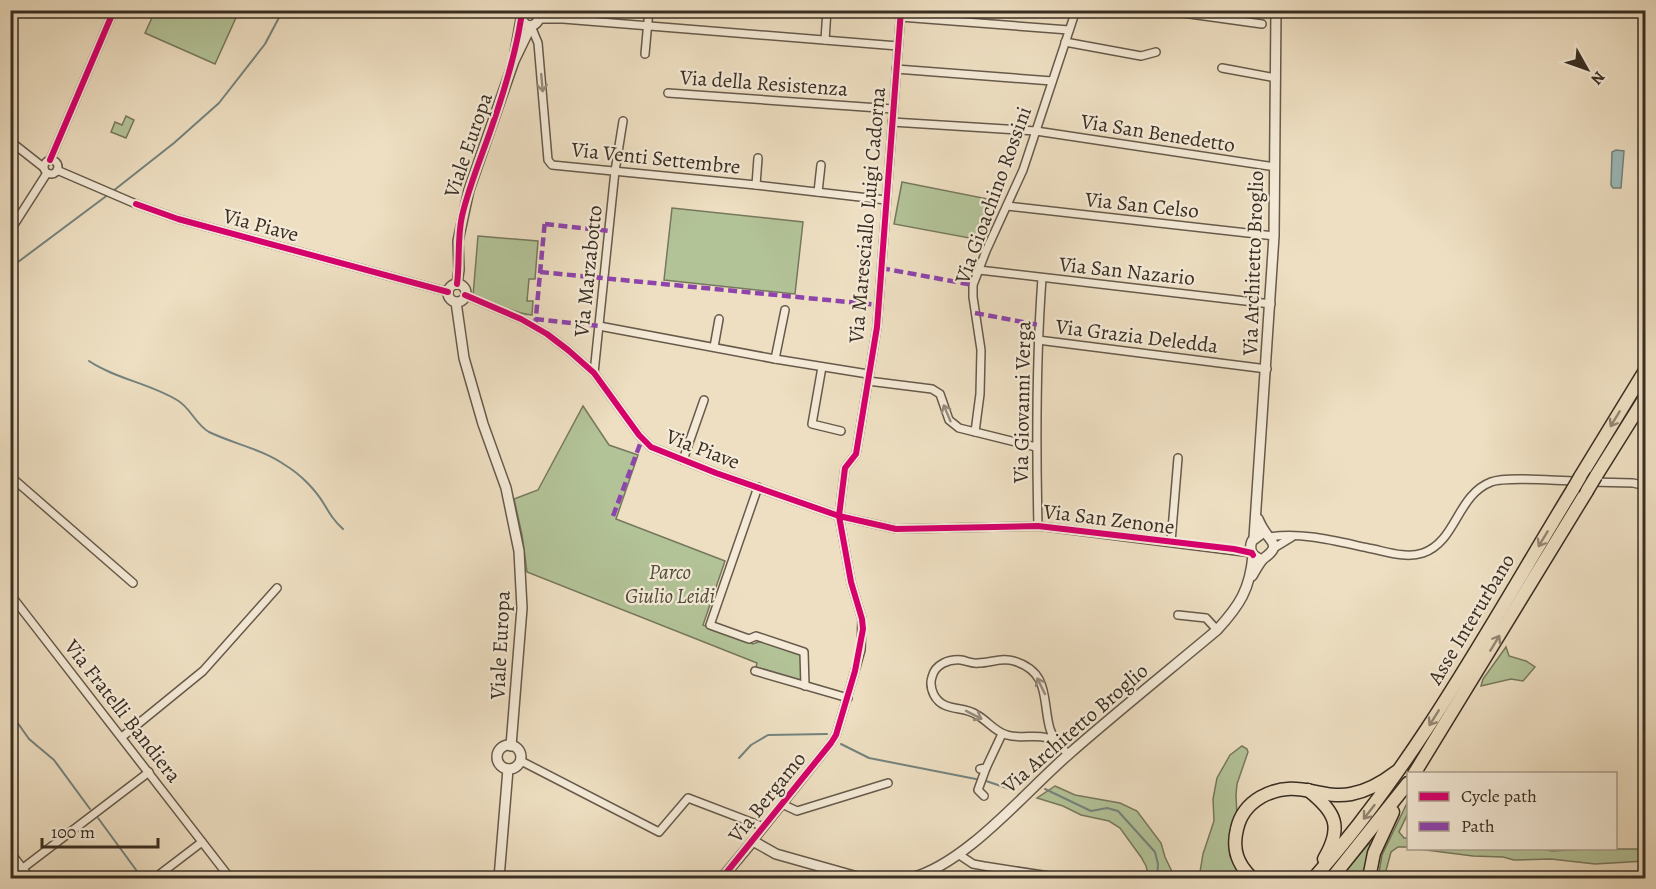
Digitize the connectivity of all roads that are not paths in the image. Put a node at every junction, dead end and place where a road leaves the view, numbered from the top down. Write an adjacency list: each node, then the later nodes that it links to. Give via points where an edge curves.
1 (114, 10): 30 (street)
2 (649, 10): 11 (street)
3 (826, 10): 13 (street)
4 (1076, 10): 12 (street, Via Gioachino Rossini)
5 (1161, 10): 10 (street)
6 (1276, 10): 21 (street, Via Architetto Broglio)
7 (901, 14): 12 (street); 15 (street, Via Maresciallo Luigi Cadorna)
8 (523, 15): 9 (street, via 524,24); 18 (street, Viale Europa)
9 (536, 15): 11 (street); 18 (street, Viale Europa); 35 (street, Via Venti Settembre, one-way to 35, via 548,160 552,165)
10 (1262, 24)
11 (648, 27): 13 (street); 17 (street)
12 (1069, 30): 14 (street, Via Gioachino Rossini)
13 (825, 40): 15 (street)
14 (1065, 42): 16 (street, via 1141,56); 22 (street, Via Gioachino Rossini)
15 (898, 46): 20 (street, Via Maresciallo Luigi Cadorna)
16 (1156, 52)
17 (645, 54)
18 (514, 62): 44 (street, Viale Europa, via 462,216)
19 (1222, 68): 21 (street)
20 (896, 69): 22 (street); 24 (street, Via Maresciallo Luigi Cadorna)
21 (1276, 78): 32 (street, Via Architetto Broglio)
22 (1052, 81): 27 (street, Via Gioachino Rossini)
23 (668, 93): 24 (street, Via della Resistenza)
24 (893, 109): 26 (street, Via Maresciallo Luigi Cadorna)
25 (623, 121): 35 (street, Via Marzabotto)
26 (892, 122): 27 (street, Via San Benedetto); 38 (street, Via Maresciallo Luigi Cadorna)
27 (1036, 130): 32 (street, Via San Benedetto); 39 (street, Via Gioachino Rossini)
28 (10, 141): 33 (street)
29 (759, 158): 36 (street, Via Venti Settembre)
30 (50, 160): 33 (street, via 44,163); 34 (street, via 56,163)
31 (821, 165): 37 (street)
32 (1275, 167): 41 (street, Via Architetto Broglio)
33 (45, 170): 34 (street); 40 (street)
34 (57, 170): 45 (street, Via Piave, via 178,219)
35 (615, 171): 36 (street, Via Venti Settembre); 51 (street, Via Marzabotto)
36 (756, 184): 37 (street, Via Venti Settembre)
37 (818, 192): 38 (street, Via Venti Settembre)
38 (886, 200): 59 (street, Via Maresciallo Luigi Cadorna, via 877,327)
39 (1007, 206): 41 (street, Via San Celso); 42 (street, Via Gioachino Rossini)
40 (10, 231)
41 (1274, 236): 48 (street, Via Architetto Broglio)
42 (979, 270): 43 (street, Via San Nazario); 63 (street, Via Gioachino Rossini, via 973,297 981,350)
43 (1042, 278): 48 (street, Via San Nazario); 52 (street, Via Giovanni Verga)
44 (457, 284): 45 (street); 46 (street, via 464,288)
45 (448, 292): 47 (street, Viale Europa)
46 (465, 295): 47 (street); 58 (street, Via Piave, via 547,334)
47 (456, 302): 92 (street, Viale Europa, via 465,358 506,488 519,551 522,608)
48 (1271, 304): 56 (street, Via Architetto Broglio)
49 (785, 310): 54 (street)
50 (719, 320): 53 (street)
51 (599, 326): 53 (street); 58 (street, Via Marzabotto)
52 (1038, 340): 56 (street, Via Grazia Deledda); 64 (street, Via Giovanni Verga)
53 (714, 347): 54 (street)
54 (775, 359): 55 (street)
55 (822, 367): 59 (street); 62 (street, via 812,424)
56 (1267, 369): 71 (street, Via Architetto Broglio)
57 (1646, 369): 95 (highway, Asse Interurbano, one-way to 95, bridge)
58 (594, 373): 66 (street, Via Piave, via 642,439 651,447)
59 (868, 378): 63 (street, one-way to 59, via 959,428 949,420 940,394 932,389); 70 (street, Via Maresciallo Luigi Cadorna, via 856,454 845,468)
60 (1646, 396): 98 (highway, Asse Interurbano, one-way to 60, bridge)
61 (704, 400): 66 (street)
62 (841, 430)
63 (975, 432): 64 (street)
64 (1036, 447): 72 (street, Via Giovanni Verga)
65 (1178, 458): 75 (street)
66 (684, 460): 69 (street, Via Piave)
67 (10, 476): 80 (street)
68 (1646, 486): 74 (street, via 1493,481 1469,497 1444,537 1422,553 1404,555)
69 (758, 487): 70 (street, Via Piave); 86 (street, via 710,625 804,652)
70 (839, 516): 72 (street, Via San Zenone, via 896,530); 87 (street, Via Maresciallo Luigi Cadorna, via 863,629)
71 (1257, 517): 73 (street, Via Architetto Broglio); 76 (street, Via Architetto Broglio)
72 (1038, 526): 75 (street, Via San Zenone)
73 (1267, 536): 74 (street); 76 (street); 77 (street, Via Architetto Broglio)
74 (1294, 536): 77 (street)
75 (1171, 542): 76 (street, Via San Zenone, via 1234,549)
76 (1253, 547): 78 (street); 79 (street, Via Architetto Broglio)
77 (1274, 548): 78 (street, Via Architetto Broglio)
78 (1264, 558): 79 (street, Via Architetto Broglio)
79 (1251, 576): 84 (street, Via Architetto Broglio, via 1238,605)
80 (133, 583)
81 (277, 588): 90 (street, via 202,671)
82 (10, 594): 90 (street, Via Fratelli Bandiera)
83 (1178, 615): 84 (street, via 1206,618)
84 (1217, 630): 93 (street, Via Architetto Broglio)
85 (755, 671): 86 (street)
86 (805, 686): 87 (street)
87 (848, 698): 89 (street, Via Maresciallo Luigi Cadorna)
88 (1002, 734): 91 (street, via 1041,735); 91 (street, one-way to 88, via 1049,727 1043,686 1024,665 1007,660 973,663 952,659 936,668 931,689 941,704 976,713); 102 (street, via 983,768 978,790)
89 (836, 735): 103 (street, Via Bergamo)
90 (122, 737): 97 (street, Via Fratelli Bandiera)
91 (1056, 741): 93 (street)
92 (511, 746): 94 (street, via 520,752); 96 (street, Viale Europa, via 501,749 498,755 499,763)
93 (1068, 754): 108 (street, Via Architetto Broglio)
94 (521, 761): 96 (street); 104 (street, via 659,832 688,798)
95 (1404, 765): 101 (highway, via 1373,786 1350,794); 121 (highway, Asse Interurbano, one-way to 121)
96 (508, 769): 115 (street, Viale Europa)
97 (149, 772): 106 (street, Via Fratelli Bandiera); 109 (street)
98 (1415, 772)
99 (888, 783): 103 (street, via 797,811)
100 (1405, 788): 122 (highway); 123 (highway, via 1374,853)
101 (1307, 789): 120 (highway, via 1269,793 1251,804 1240,818 1236,854); 121 (highway, via 1328,808 1335,833)
102 (984, 796)
103 (782, 804): 104 (street, Via Bergamo)
104 (764, 827): 105 (street, Via Bergamo)
105 (753, 841): 116 (street, Via Bergamo); 117 (street, via 776,854)
106 (202, 842): 110 (street); 114 (street, Via Fratelli Bandiera)
107 (10, 852): 109 (street)
108 (958, 854): 111 (street, Via Architetto Broglio); 119 (street, via 972,864)
109 (23, 869): 112 (street); 113 (street)
110 (160, 874)
111 (929, 876): 118 (street, Via Architetto Broglio)
112 (10, 878)
113 (30, 879)
114 (230, 879)
115 (499, 879)
116 (722, 879)
117 (861, 879)
118 (911, 879)
119 (1062, 879)
120 (1252, 879)
121 (1313, 879)
122 (1332, 879)
123 (1369, 879)

